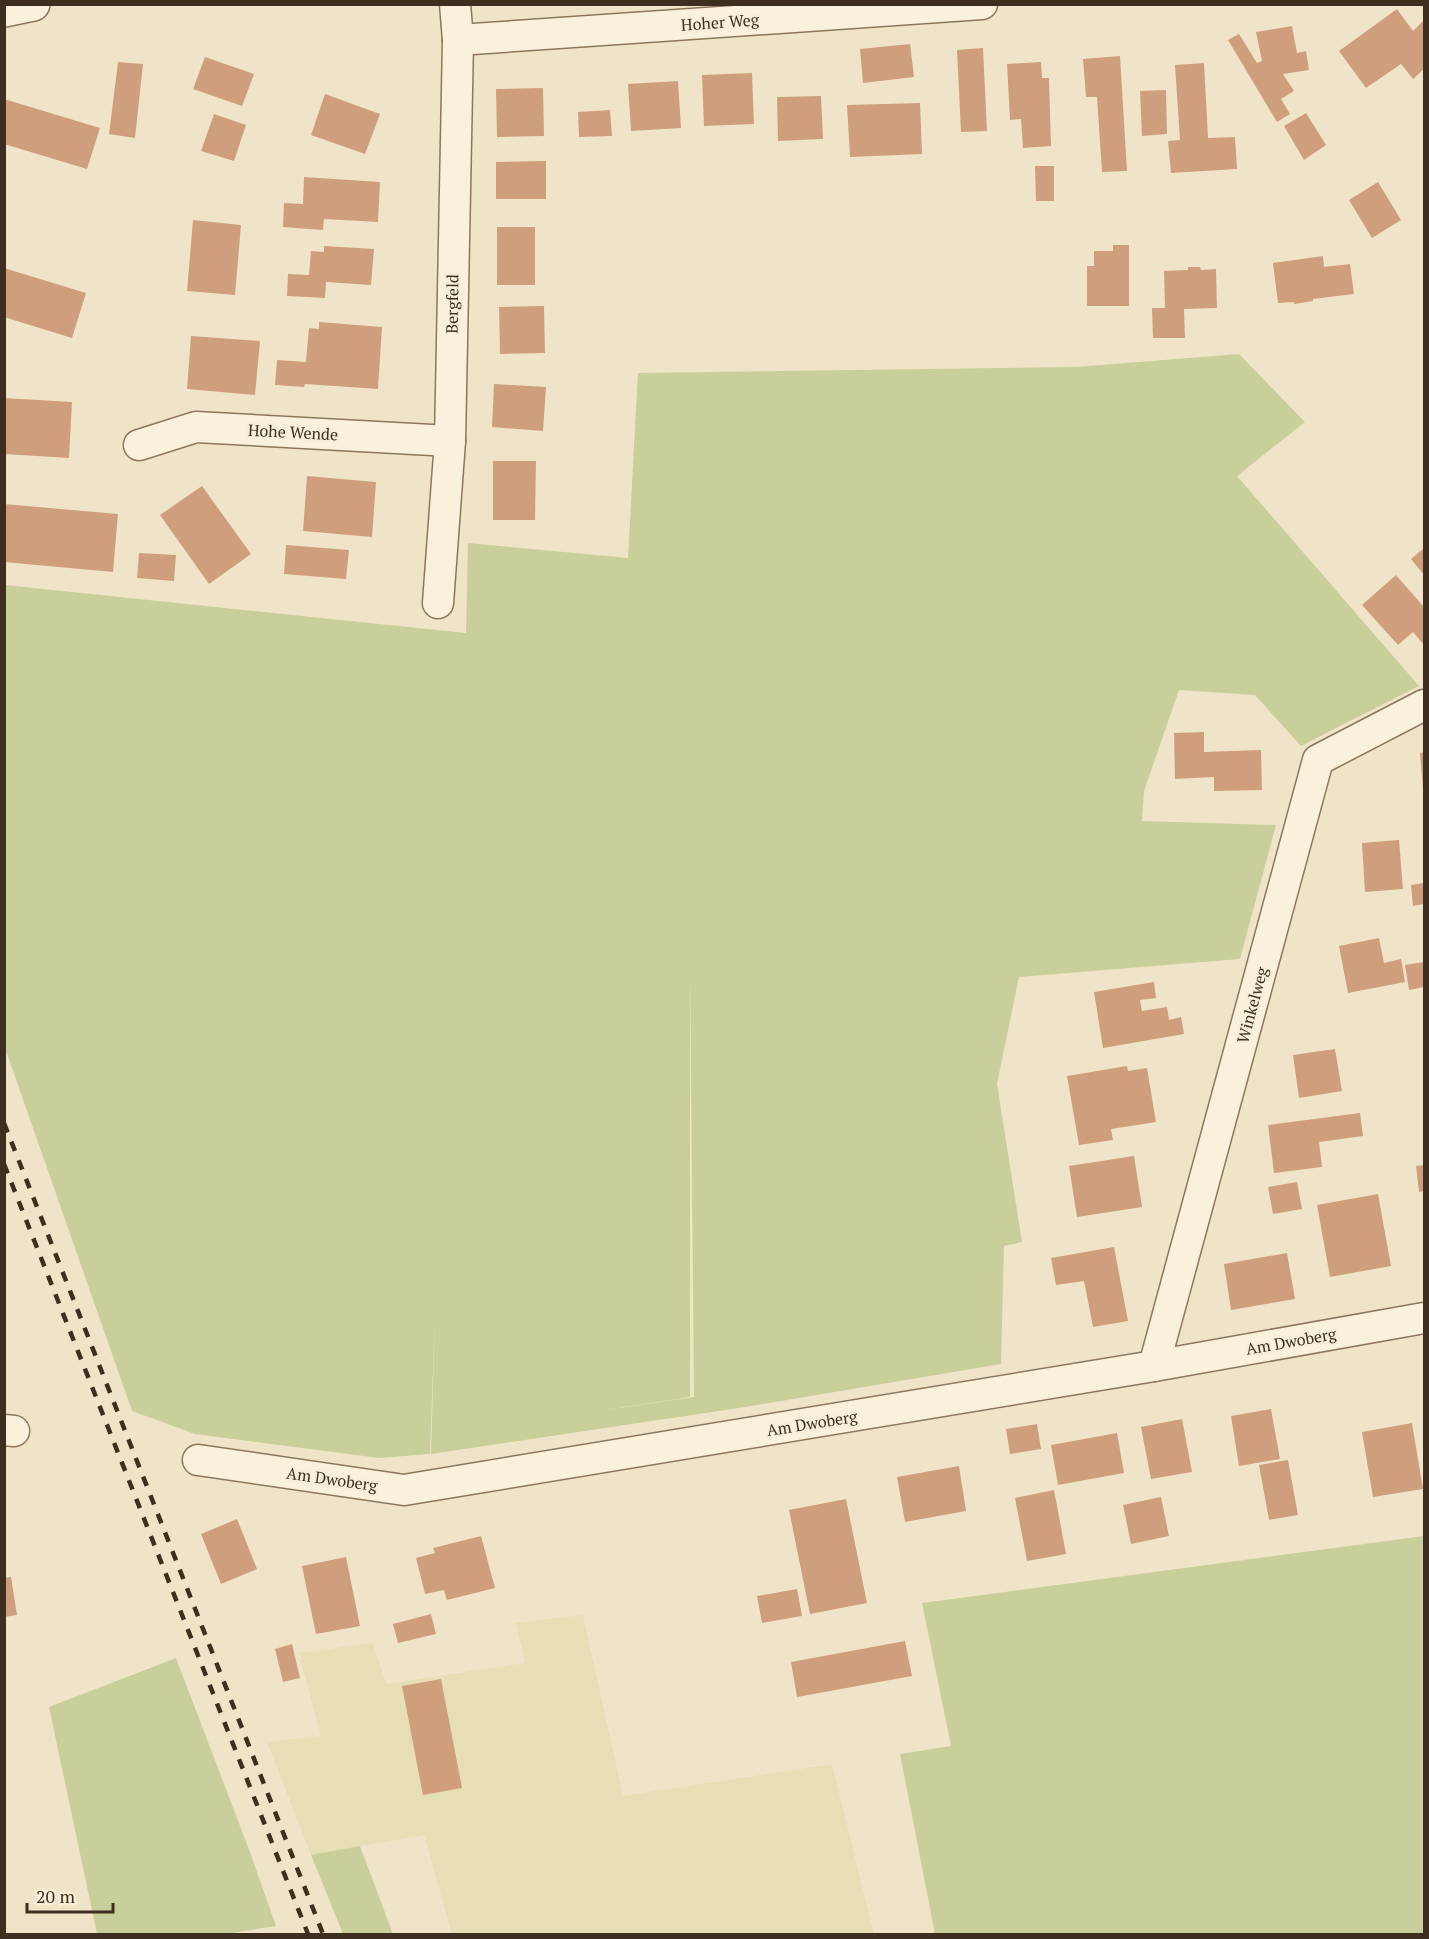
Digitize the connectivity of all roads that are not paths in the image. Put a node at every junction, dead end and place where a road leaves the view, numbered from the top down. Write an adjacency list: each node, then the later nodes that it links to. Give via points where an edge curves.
1 (33, 4): 4 (street)
2 (455, 4): 5 (street, Bergfeld)
3 (982, 4): 5 (street, Hoher Weg)
4 (4, 10)
5 (458, 40): 6 (street, Bergfeld)
6 (450, 441): 7 (street, Hohe Wende, via 196,427); 8 (street, Bergfeld)
7 (139, 445)
8 (438, 603)
9 (1425, 705): 11 (street, Winkelweg, via 1318,760)
10 (1425, 1318): 11 (street, Am Dwoberg)
11 (1154, 1366): 12 (street, Am Dwoberg, via 404,1490)
12 (198, 1460)

